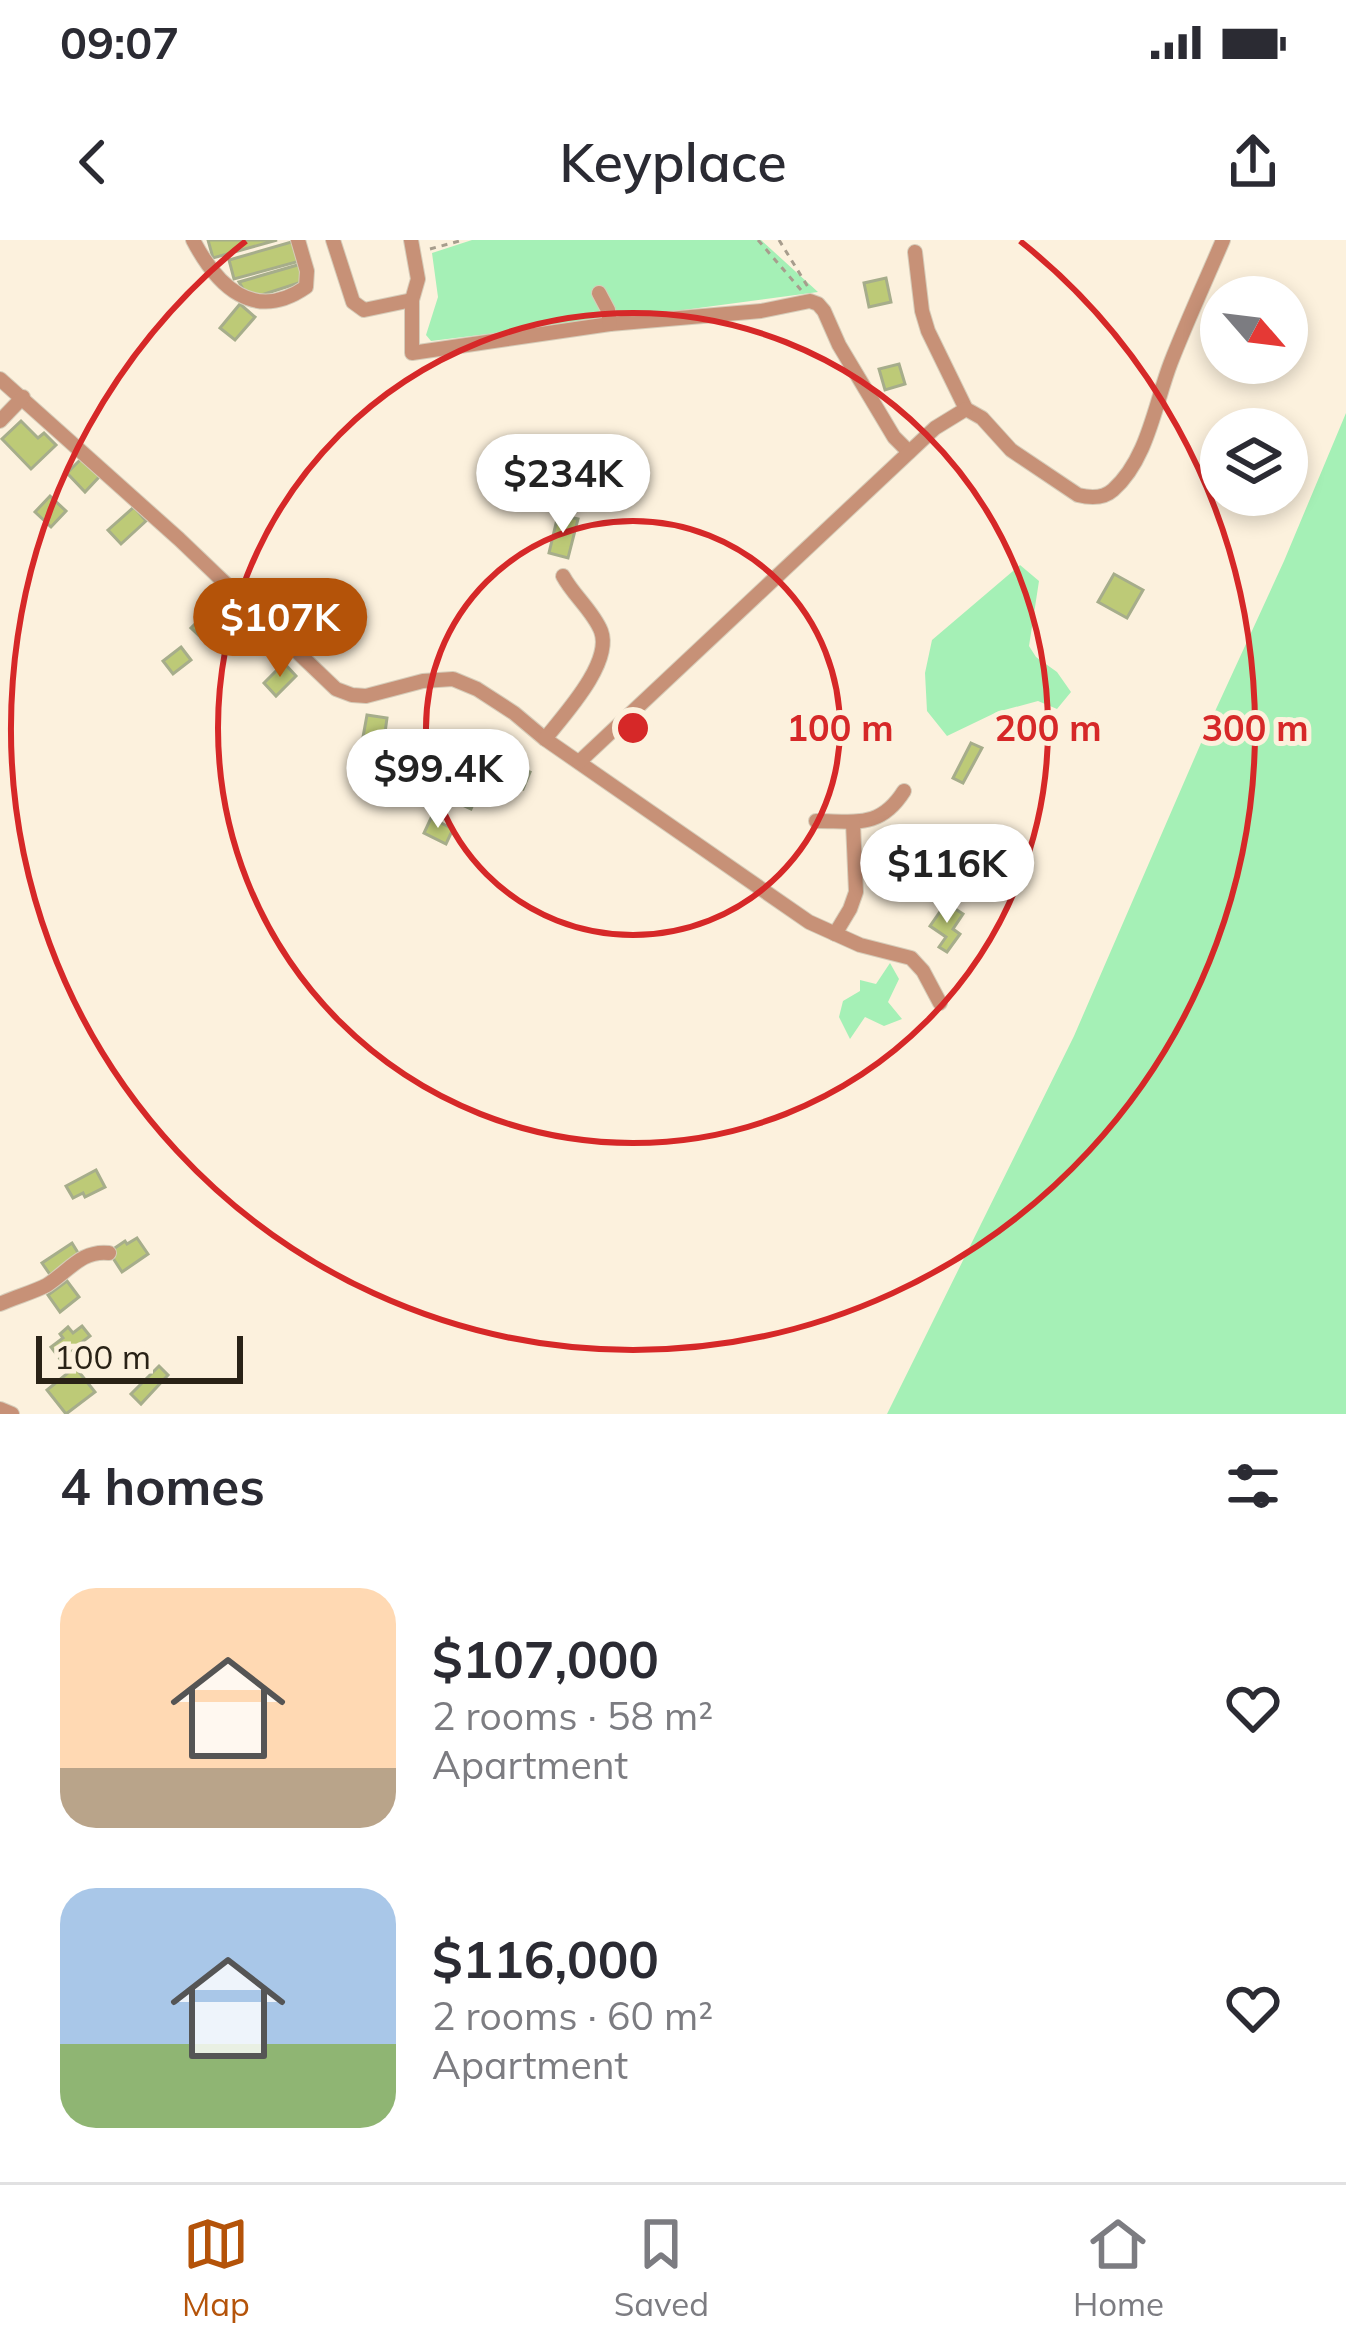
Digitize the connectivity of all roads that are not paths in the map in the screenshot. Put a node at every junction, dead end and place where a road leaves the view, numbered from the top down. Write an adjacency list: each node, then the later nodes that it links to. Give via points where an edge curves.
1 (193, 240): 2 (street, via 236,293 257,302 306,287)
2 (298, 240)
3 (333, 240): 8 (street, via 353,302 364,310)
4 (1223, 240): 12 (street, via 1145,438 1105,496 1078,495)
5 (412, 247): 8 (street)
6 (916, 252): 12 (street, via 928,331)
7 (598, 293): 9 (street)
8 (412, 300): 9 (street, via 412,353)
9 (610, 324): 14 (street, via 814,302)
10 (0, 379): 11 (street)
11 (23, 397): 13 (street); 16 (street, via 336,689 366,696 453,679)
12 (966, 409): 14 (street)
13 (0, 421)
14 (909, 452): 17 (street)
15 (562, 576): 16 (street, via 600,629 603,647 592,676)
16 (545, 740): 17 (street)
17 (579, 762): 21 (street)
18 (904, 791): 20 (street, via 887,812)
19 (816, 820): 20 (street)
20 (853, 823): 21 (street, via 856,892)
21 (835, 934): 22 (street, via 911,958)
22 (940, 1003)
23 (109, 1253): 24 (street, via 88,1254 44,1287)
24 (0, 1304)
25 (0, 1408): 26 (street)
26 (12, 1414)

